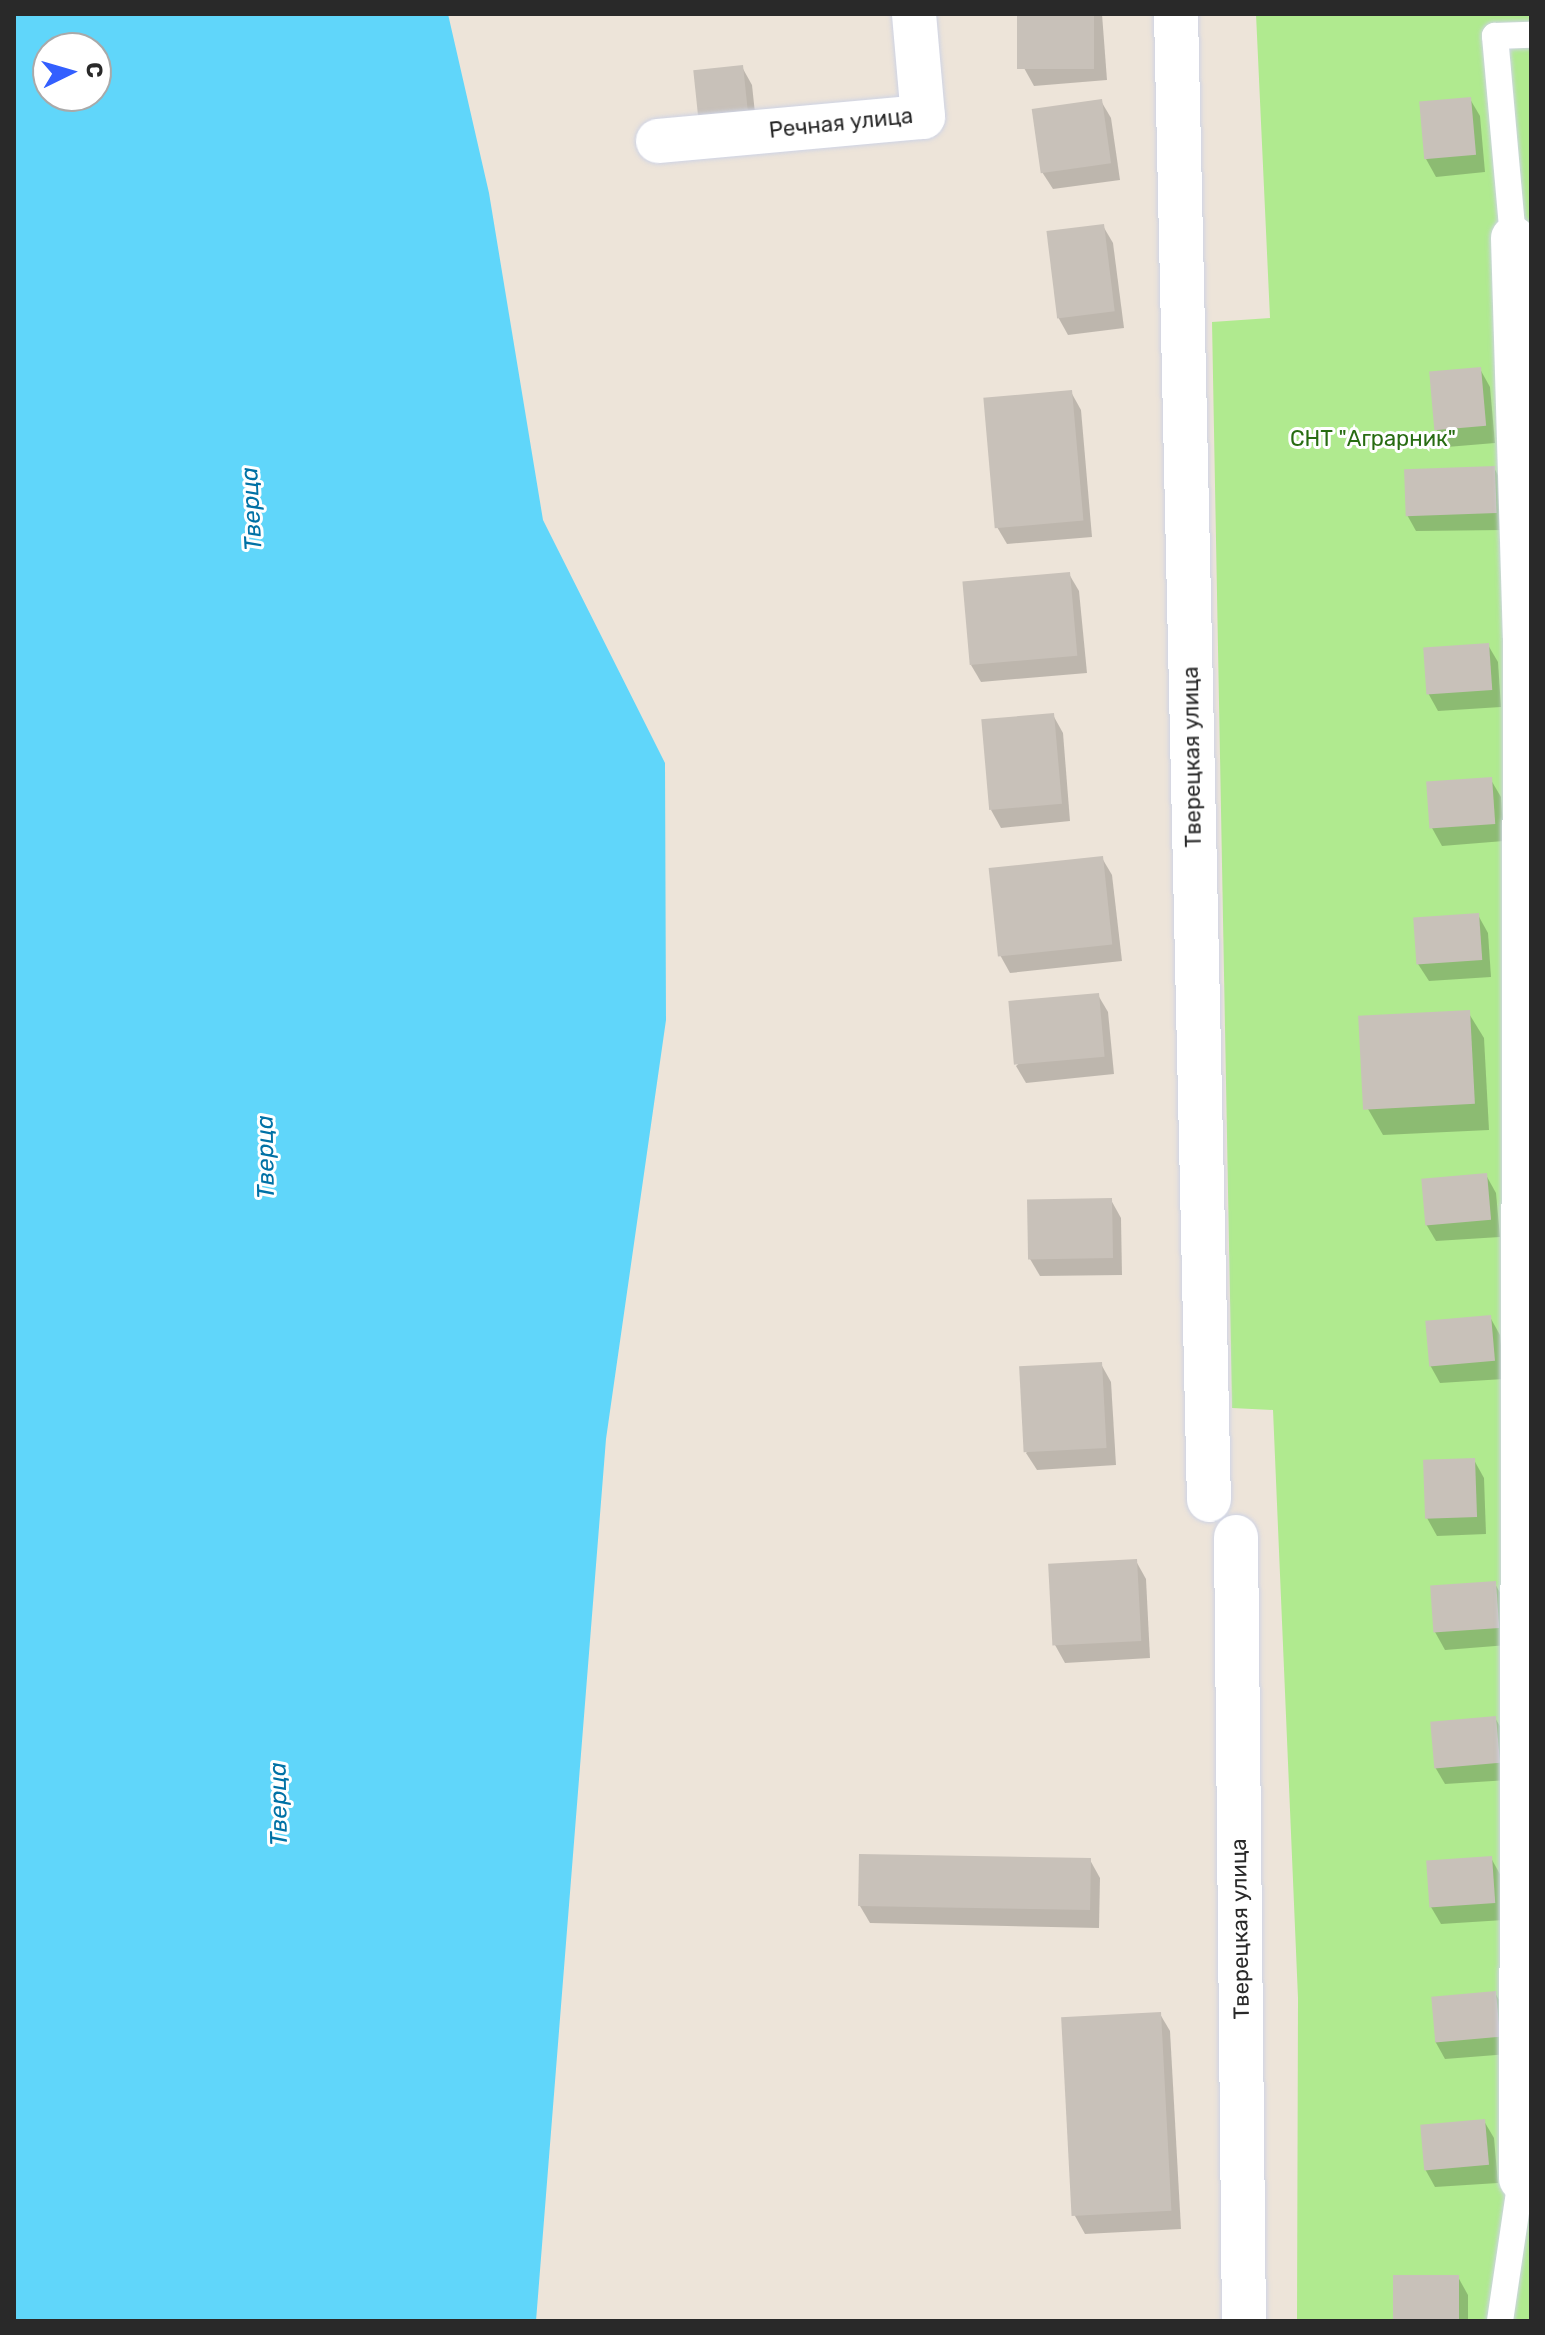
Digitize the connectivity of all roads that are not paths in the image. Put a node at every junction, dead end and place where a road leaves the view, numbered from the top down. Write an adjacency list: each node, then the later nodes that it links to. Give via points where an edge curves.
1 (914, 14): 4 (street, Речная улица, via 923,117)
2 (1176, 14): 9 (street, Тверецкая улица)
3 (1531, 35): 5 (lane, via 1495,36)
4 (658, 141)
5 (1522, 237): 6 (street)
6 (1528, 637): 7 (street)
7 (1528, 927): 8 (street)
8 (1526, 1322): 11 (street)
9 (1209, 1500)
10 (1236, 1537): 13 (street, Тверецкая улица)
11 (1528, 1749): 12 (street)
12 (1526, 2179): 14 (lane)
13 (1244, 2321)
14 (1500, 2321)

